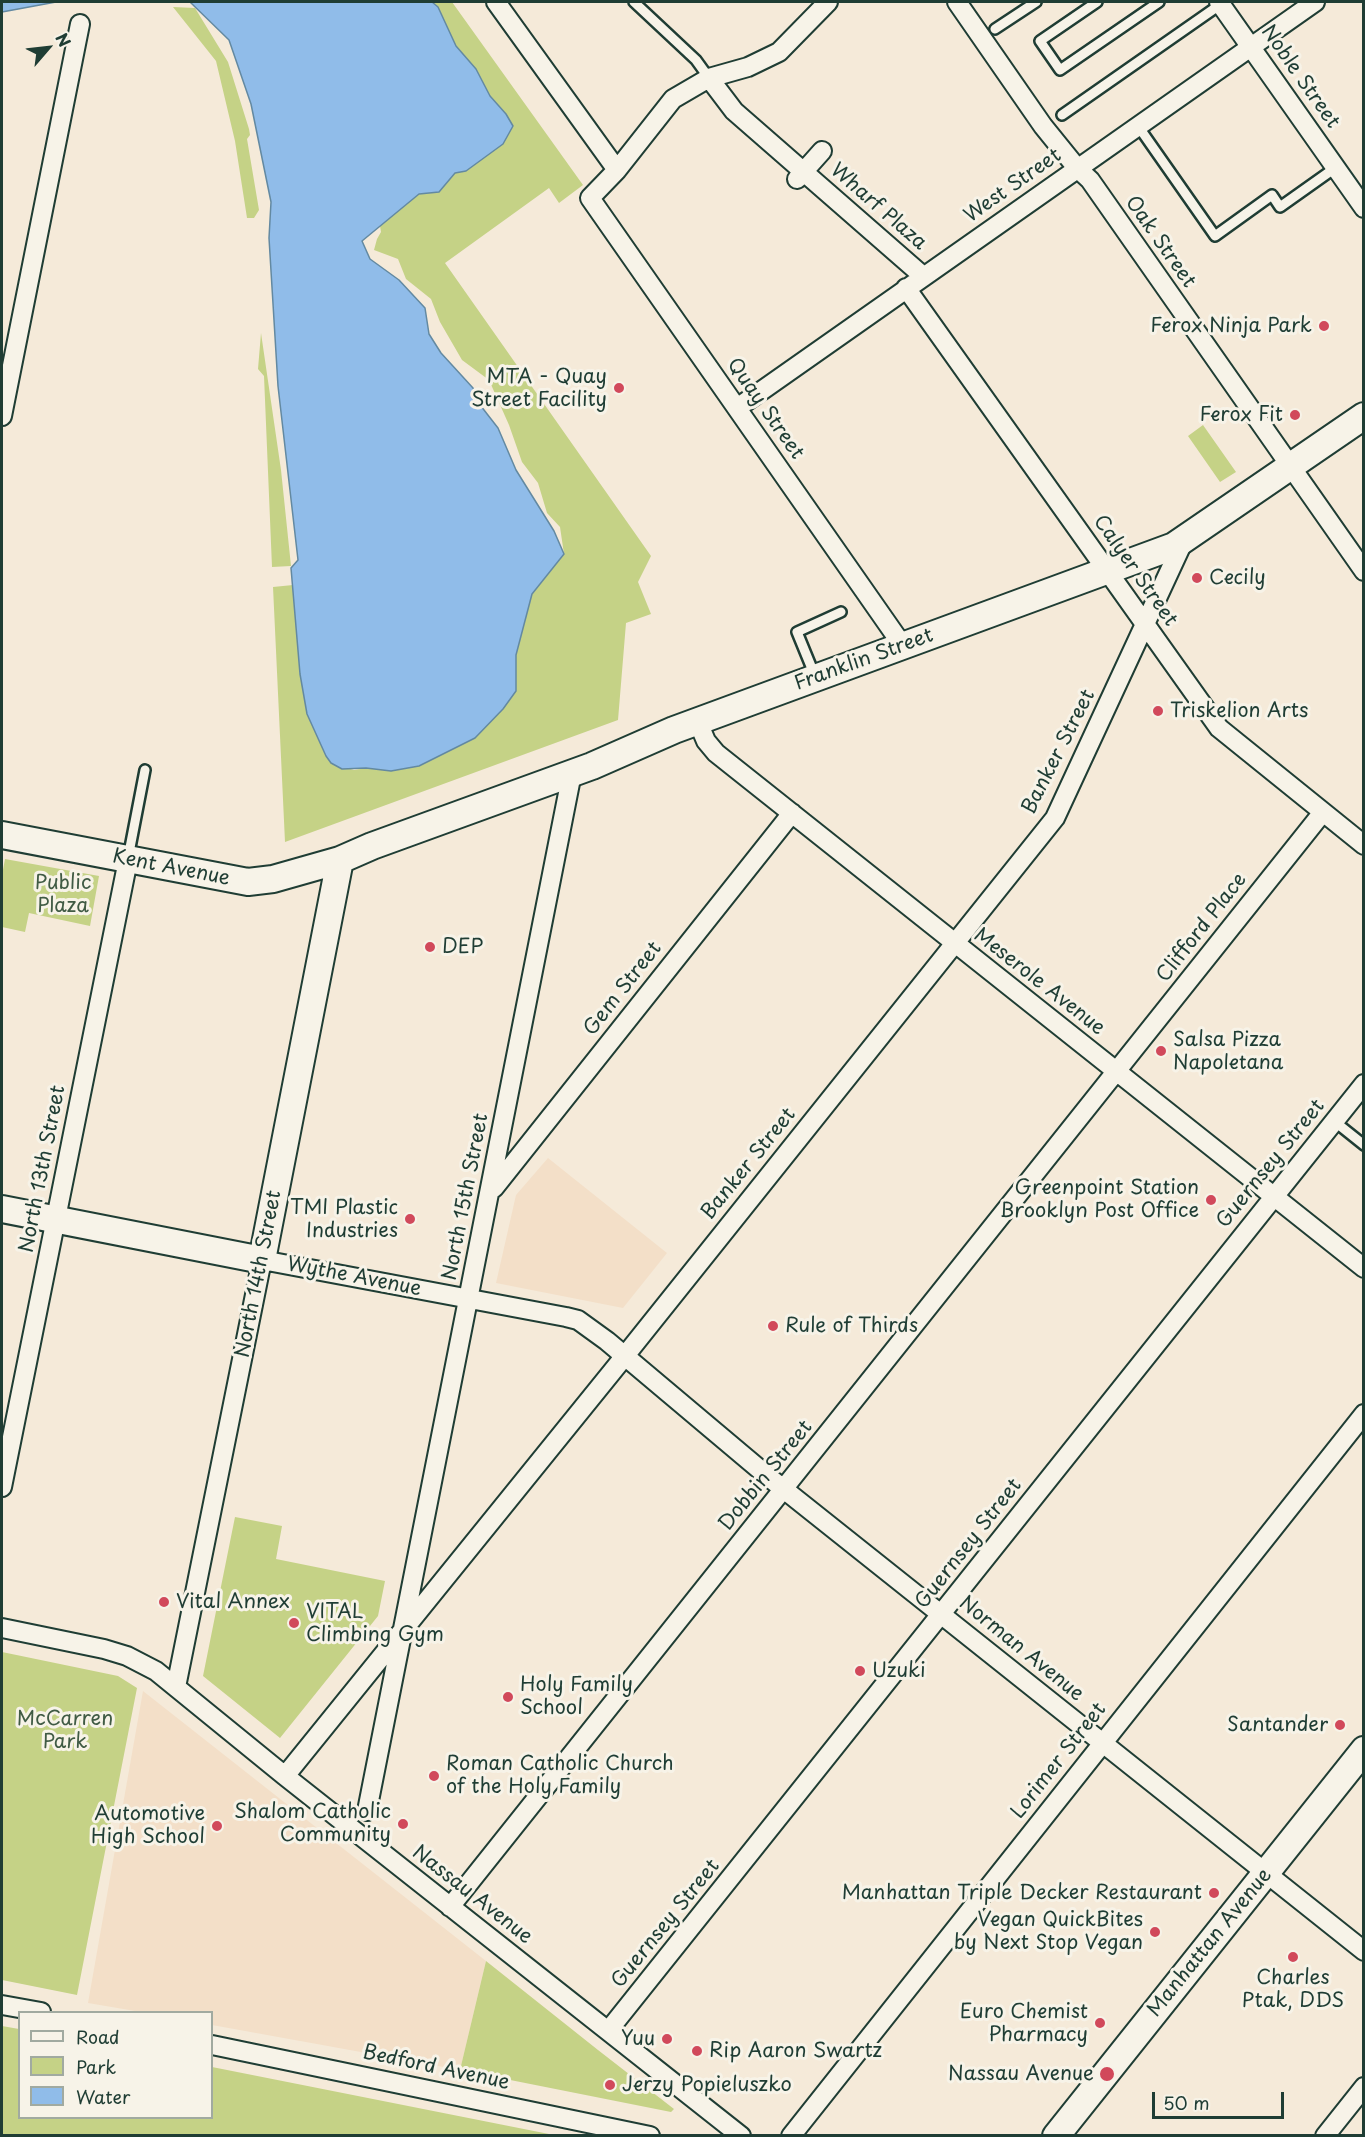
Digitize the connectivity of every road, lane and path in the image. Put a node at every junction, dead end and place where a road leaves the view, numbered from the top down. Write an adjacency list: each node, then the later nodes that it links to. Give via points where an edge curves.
1 (496, 2): 21 (street)
2 (634, 2): 11 (lane)
3 (651, 2): 11 (lane)
4 (828, 2): 15 (street, via 779,52 748,67)
5 (957, 2): 19 (street, Oak Street)
6 (1036, 2): 13 (lane)
7 (1097, 2): 8 (lane, via 1040,41 1060,70)
8 (1159, 2)
9 (1315, 2): 14 (street, West Street)
10 (1220, 3): 14 (street, Noble Street); 16 (lane)
11 (644, 11): 15 (lane, via 696,60)
12 (80, 24): 27 (street)
13 (995, 29)
14 (1251, 47): 17 (street, West Street); 20 (street, Noble Street)
15 (709, 78): 21 (street, via 673,99); 22 (street, Wharf Plaza, via 734,111)
16 (1062, 115)
17 (1138, 126): 19 (street, West Street); 20 (lane, via 1215,236 1272,195 1280,207)
18 (822, 150): 22 (street, Wharf Plaza)
19 (1077, 168): 24 (street, West Street); 29 (street, Oak Street, via 1090,180)
20 (1335, 168): 23 (street, Noble Street)
21 (617, 170): 26 (street, Quay Street, via 590,198)
22 (800, 175): 24 (street, Wharf Plaza)
23 (1364, 208)
24 (923, 276): 25 (street, West Street)
25 (906, 288): 26 (street, West Street); 31 (street, Calyer Street)
26 (737, 408): 35 (street, Quay Street)
27 (2, 416)
28 (1364, 416): 29 (main road, Franklin Street)
29 (1290, 467): 30 (main road, Franklin Street); 32 (street, Oak Street)
30 (1184, 540): 31 (main road, Franklin Street); 34 (street, Banker Street)
31 (1108, 571): 34 (street, Calyer Street); 35 (main road, Franklin Street)
32 (1364, 571)
33 (841, 612): 36 (lane, via 797,632)
34 (1146, 624): 40 (street, Calyer Street, via 1224,734); 46 (street, Banker Street, via 1059,812)
35 (903, 646): 36 (main road, Franklin Street)
36 (815, 678): 37 (main road, Franklin Street)
37 (698, 722): 39 (main road, Franklin Street); 41 (street, Meserole Avenue, via 716,753)
38 (145, 770): 44 (lane)
39 (572, 773): 45 (main road, Franklin Street); 51 (street, North 15th Street)
40 (1323, 812): 43 (street, Calyer Street); 47 (street, Clifford Place)
41 (792, 813): 46 (street, Meserole Avenue); 51 (street, Gem Street)
42 (2, 835): 44 (main road, Kent Avenue)
43 (1364, 845)
44 (128, 860): 45 (main road, Kent Avenue, via 254,882); 54 (street, North 13th Street)
45 (340, 860): 55 (main road, North 14th Street)
46 (955, 943): 47 (street, Meserole Avenue); 58 (street, Banker Street)
47 (1116, 1072): 52 (street, Meserole Avenue); 61 (street, Dobbin Street)
48 (1364, 1084): 49 (street, Guernsey Street)
49 (1334, 1121): 50 (lane); 52 (street, Guernsey Street)
50 (1364, 1145)
51 (491, 1192): 57 (street, North 15th Street)
52 (1274, 1197): 56 (street, Meserole Avenue); 62 (street, Guernsey Street)
53 (2, 1209): 54 (main road, Wythe Avenue)
54 (56, 1220): 55 (main road, Wythe Avenue); 60 (street, North 13th Street)
55 (262, 1260): 57 (street, Wythe Avenue); 65 (street, North 14th Street)
56 (1364, 1268)
57 (468, 1299): 58 (street, Wythe Avenue, via 578,1320); 64 (street, North 15th Street)
58 (624, 1357): 61 (street, Norman Avenue); 64 (street, Banker Street)
59 (1364, 1414): 66 (street, Lorimer Street)
60 (2, 1487)
61 (784, 1489): 62 (street, Norman Avenue); 71 (street, Dobbin Street)
62 (941, 1614): 66 (street, Norman Avenue); 75 (street, Guernsey Street)
63 (2, 1628): 65 (street, Nassau Avenue, via 127,1656)
64 (403, 1630): 68 (street, Banker Street); 69 (street, North 15th Street)
65 (176, 1687): 68 (street, Nassau Avenue)
66 (1102, 1742): 70 (street, Norman Avenue); 80 (street, Lorimer Street)
67 (1364, 1750): 70 (main road, Manhattan Avenue)
68 (285, 1776): 71 (street, Nassau Avenue)
69 (368, 1811)
70 (1266, 1873): 72 (street, Norman Avenue); 81 (main road, Manhattan Avenue)
71 (450, 1907): 75 (street, Nassau Avenue)
72 (1364, 1950)
73 (2, 2005): 74 (street)
74 (31, 2011)
75 (609, 2031): 79 (street, Nassau Avenue)
76 (213, 2045): 78 (street, Bedford Avenue)
77 (1362, 2092): 82 (street)
78 (651, 2136)
79 (741, 2136)
80 (791, 2136)
81 (1056, 2136)
82 (1325, 2136)

